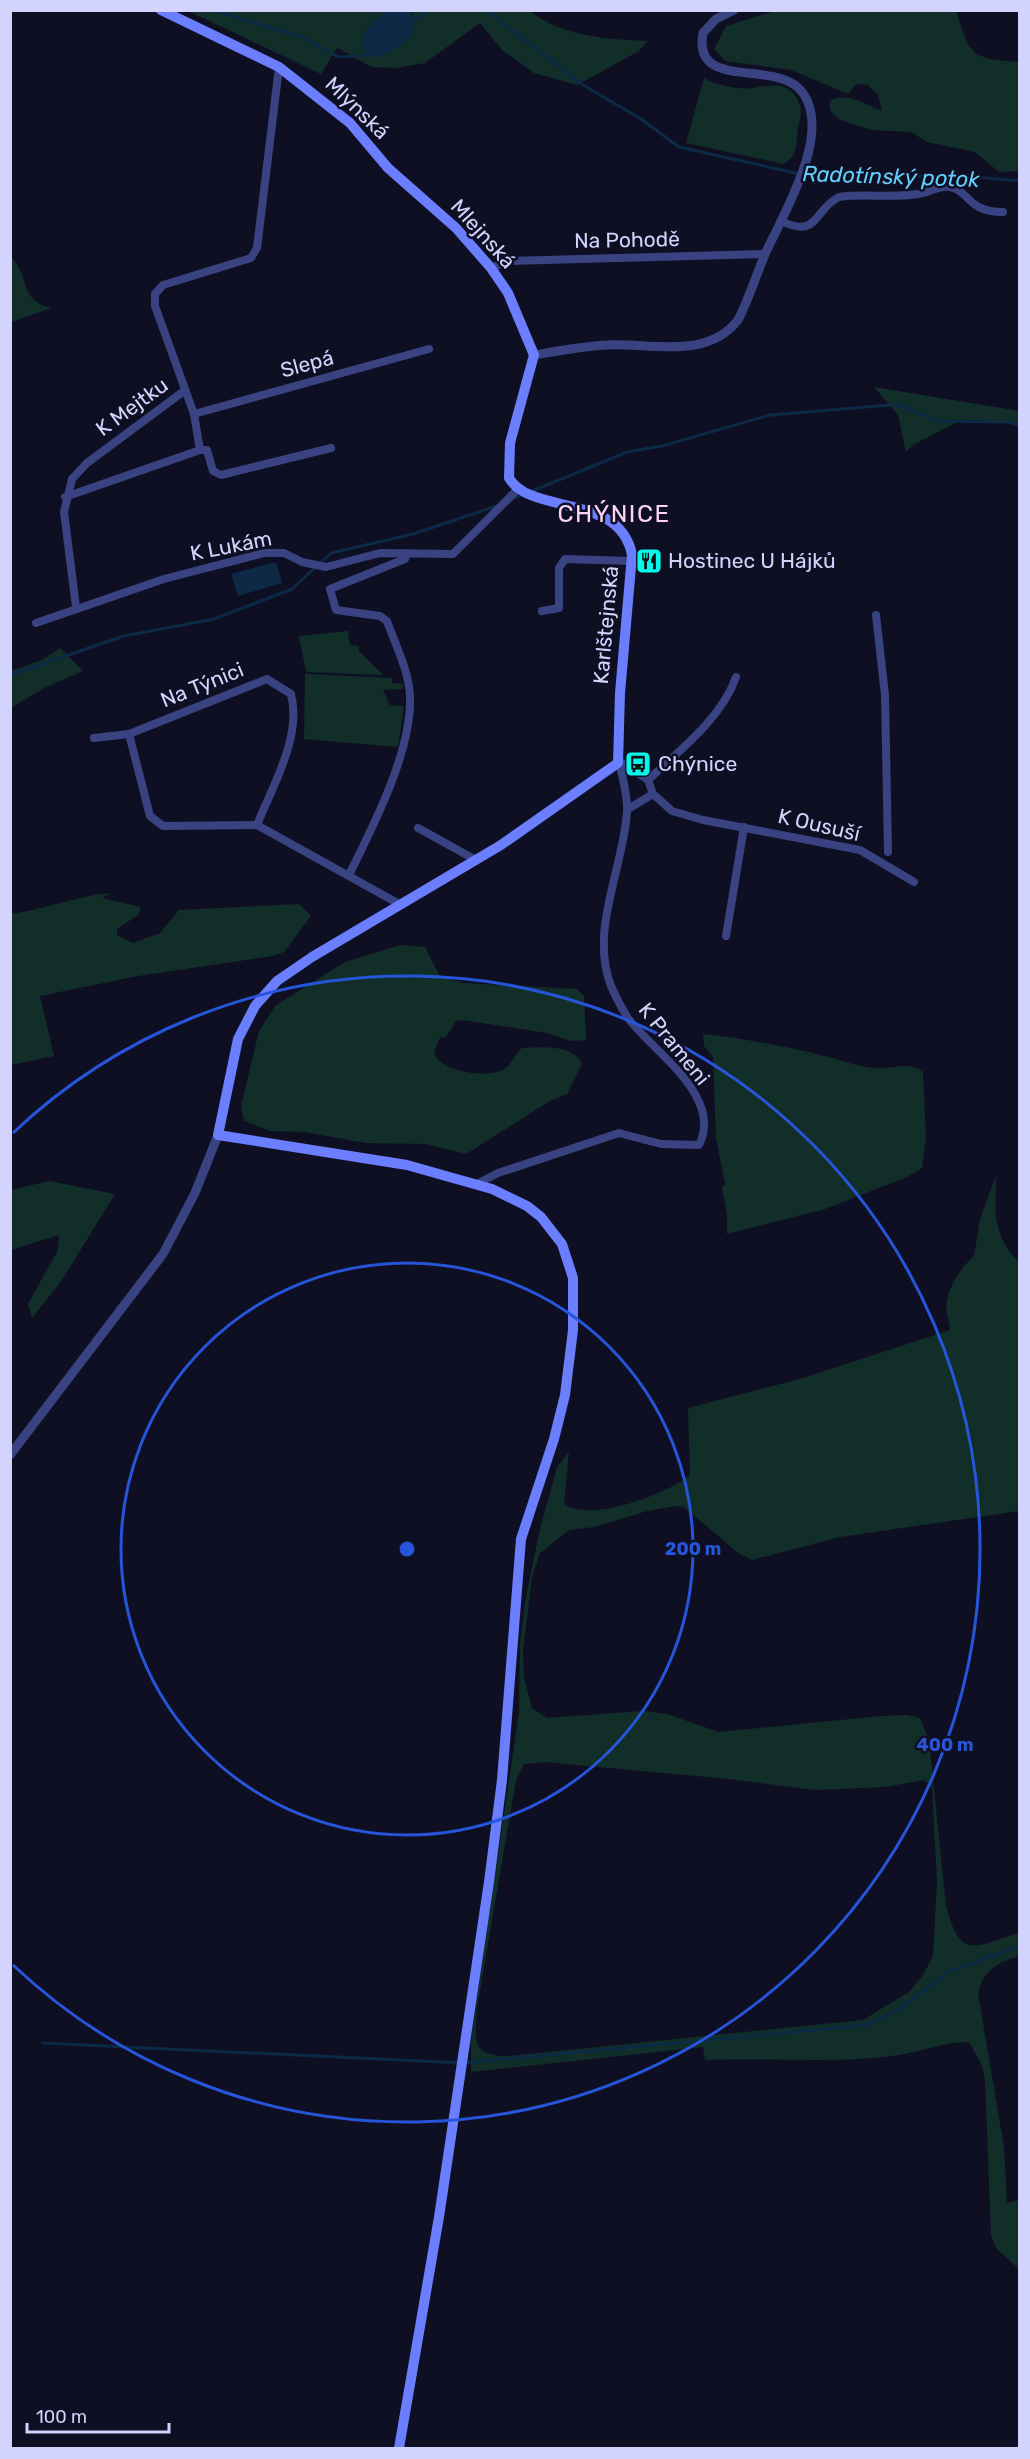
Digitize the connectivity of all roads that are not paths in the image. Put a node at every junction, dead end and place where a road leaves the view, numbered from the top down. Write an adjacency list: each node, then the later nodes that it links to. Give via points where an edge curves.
1 (161, 10): 3 (main road, Mlýnská)
2 (734, 10): 6 (street, via 716,19 703,33 702,51 713,67 772,74 795,84 809,104 811,115 799,183)
3 (279, 67): 4 (main road, Mlýnská, via 350,123); 11 (street, via 257,248 251,258 162,285 155,294 155,306)
4 (404, 181): 8 (main road, Mlejnská, via 456,228)
5 (1003, 212): 6 (street, via 977,208 955,189 943,186 919,193 839,197 810,225 798,227)
6 (781, 221): 7 (street)
7 (765, 255): 8 (street, Na Pohodě, via 508,261); 10 (street, via 738,320 716,339 696,346 608,345)
8 (491, 268): 10 (main road, Mlejnská, via 515,307)
9 (429, 349): 12 (street, Slepá)
10 (534, 355): 15 (main road, via 508,456 509,478)
11 (184, 391): 12 (street, K Mejtku); 16 (street, K Mejtku, via 87,463 72,479)
12 (194, 414): 14 (street, K Mejtku)
13 (331, 448): 14 (street, via 221,475 213,471 207,450)
14 (200, 450): 16 (street)
15 (518, 489): 17 (street, K Lukám, via 457,552); 18 (main road, Karlštejnská, via 612,523 626,537)
16 (65, 497): 19 (street)
17 (407, 553): 19 (street, K Lukám, via 380,553 326,567 284,553 264,554 164,579); 35 (street, via 405,559 330,588 336,610 380,616 387,621 410,696 401,750 384,804)
18 (632, 561): 20 (street, via 565,559 559,568 559,608); 26 (main road, Karlštejnská, via 620,693)
19 (76, 607): 22 (street, K Lukám)
20 (542, 611)
21 (876, 615): 33 (street, via 885,695)
22 (36, 623)
23 (736, 677): 27 (street, via 708,721)
24 (129, 734): 25 (street, Na Týnici); 30 (street, via 150,816 163,826); 30 (street, Na Týnici, via 267,679 291,694 291,739)
25 (94, 738)
26 (619, 761): 27 (street); 29 (street); 34 (main road, via 596,781)
27 (648, 780): 28 (street)
28 (653, 794): 29 (street); 31 (street, K Ousuší, via 672,811)
29 (628, 809): 40 (street, K Prameni, via 605,926 606,967 629,1018 690,1086 705,1134 699,1145 687,1147 619,1133 498,1173)
30 (257, 825): 35 (street)
31 (744, 827): 36 (street, K Ousuší, via 860,850); 38 (street, K Ousuší)
32 (418, 828): 34 (street)
33 (888, 852)
34 (476, 860): 37 (main road)
35 (349, 875): 37 (street)
36 (914, 882)
37 (401, 904): 39 (main road, via 312,957 271,986 255,1006 238,1039)
38 (726, 936)
39 (218, 1135): 40 (main road, via 407,1165); 41 (street, via 195,1193 163,1254)
40 (477, 1184): 42 (main road, via 526,1206 541,1217 562,1244 573,1278 573,1330 559,1417 521,1539 502,1780 489,1882 439,2217)
41 (10, 1455)
42 (399, 2448)

